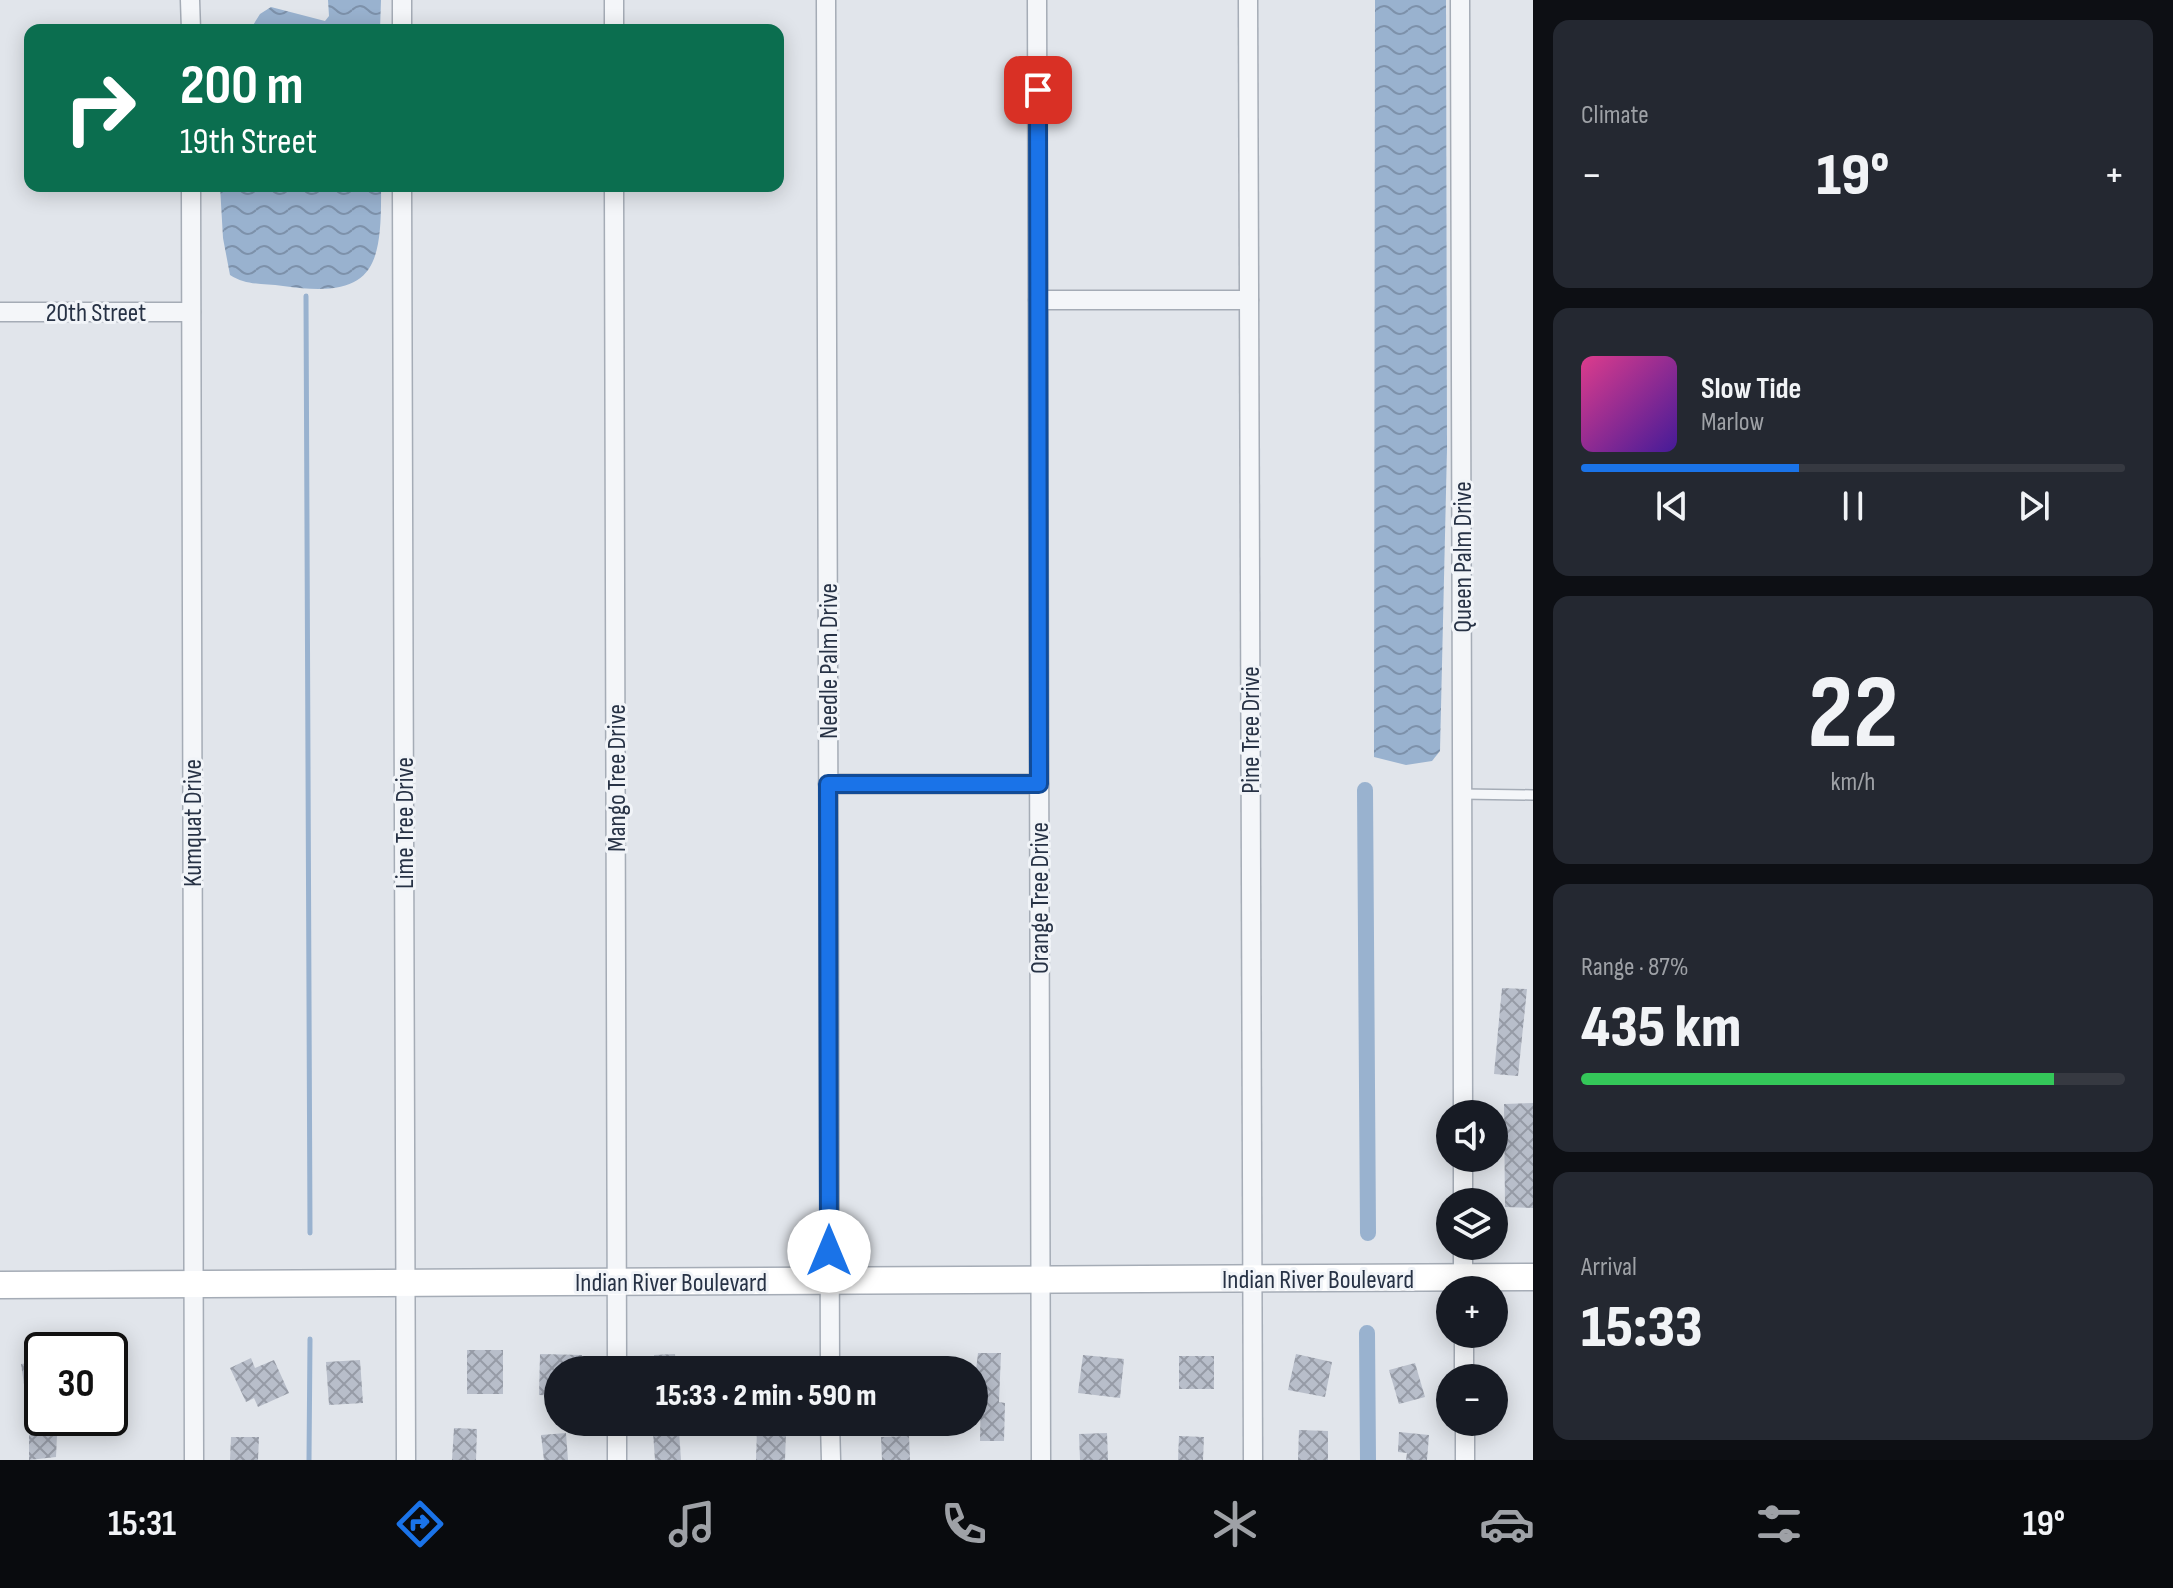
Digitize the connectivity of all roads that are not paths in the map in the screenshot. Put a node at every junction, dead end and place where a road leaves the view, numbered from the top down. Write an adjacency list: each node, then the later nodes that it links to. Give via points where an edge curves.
1 (190, 0): 8 (street)
2 (402, 0): 9 (street)
3 (614, 0): 10 (street)
4 (826, 0): 18 (street, Needle Palm Drive)
5 (1037, 0): 14 (street, Orange Tree Drive)
6 (1248, 0): 15 (street, Pine Tree Drive)
7 (1460, 0): 20 (street, Queen Palm Drive)
8 (191, 24)
9 (402, 24)
10 (614, 24)
11 (191, 192): 17 (street, Kumquat Drive)
12 (402, 192): 29 (street, Lime Tree Drive)
13 (614, 192): 28 (street, Mango Tree Drive)
14 (1038, 300): 15 (street); 19 (street, Orange Tree Drive)
15 (1249, 300): 24 (street, Pine Tree Drive)
16 (0, 312): 17 (street, 20th Street)
17 (191, 312): 31 (street, Kumquat Drive)
18 (828, 784): 19 (street); 27 (street, Needle Palm Drive)
19 (1039, 784): 25 (street, Orange Tree Drive)
20 (1462, 794): 21 (lane); 22 (street, Queen Palm Drive)
21 (1533, 795)
22 (1463, 1100)
23 (1533, 1277): 26 (main road, Indian River Boulevard)
24 (1251, 1279): 25 (main road, Indian River Boulevard); 30 (main road, Indian River Boulevard); 43 (street, Pine Tree Drive)
25 (1040, 1280): 27 (main road, Indian River Boulevard); 42 (street, Orange Tree Drive)
26 (1508, 1280)
27 (829, 1281): 28 (main road, Indian River Boulevard); 34 (street, Needle Palm Drive)
28 (617, 1282): 29 (main road, Indian River Boulevard); 33 (street, Mango Tree Drive)
29 (405, 1283): 31 (main road, Indian River Boulevard); 39 (street, Lime Tree Drive)
30 (1436, 1283)
31 (193, 1284): 32 (main road, Indian River Boulevard); 38 (street, Kumquat Drive)
32 (0, 1285)
33 (617, 1356)
34 (830, 1356)
35 (617, 1436): 40 (street)
36 (830, 1436): 41 (street)
37 (1465, 1436): 44 (street)
38 (194, 1460)
39 (406, 1460)
40 (617, 1460)
41 (831, 1460)
42 (1041, 1460)
43 (1253, 1460)
44 (1465, 1460)

